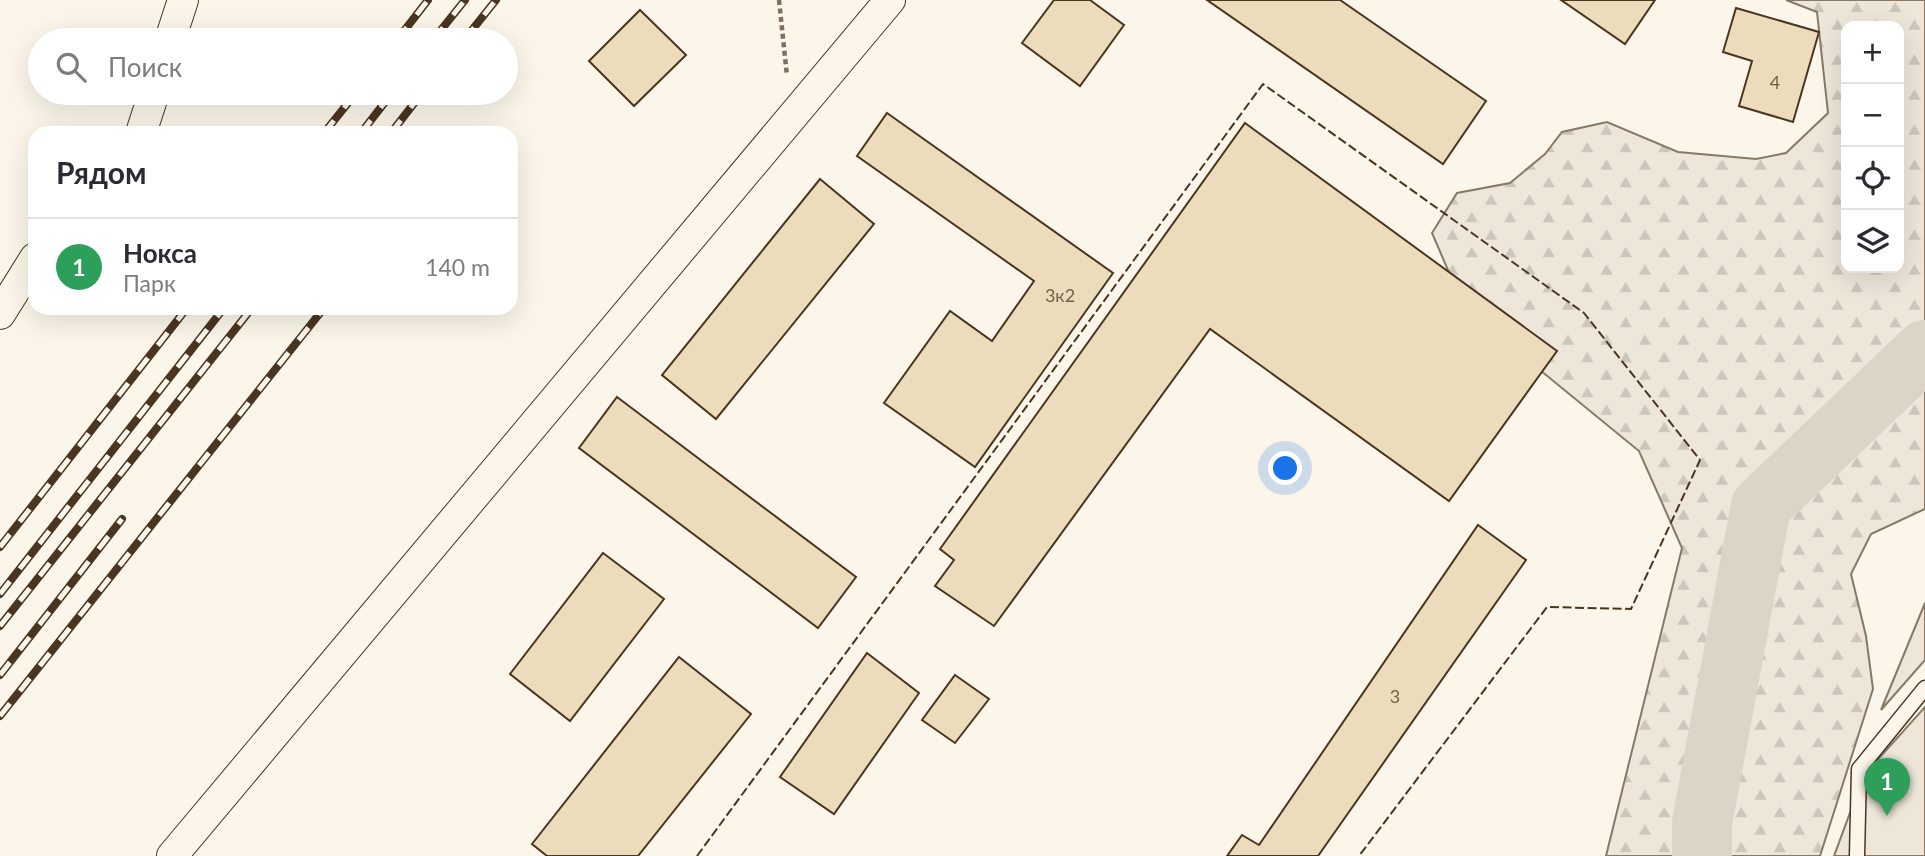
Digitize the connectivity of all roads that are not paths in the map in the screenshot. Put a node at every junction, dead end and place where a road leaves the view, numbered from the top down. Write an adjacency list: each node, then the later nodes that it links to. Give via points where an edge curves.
1 (183, 0): 3 (street)
2 (890, 0): 9 (street)
3 (174, 28)
4 (150, 105): 5 (street)
5 (143, 126)
6 (28, 269): 7 (street)
7 (0, 314)
8 (1925, 688): 10 (lane, via 1859,769)
9 (172, 856)
10 (1857, 856)

